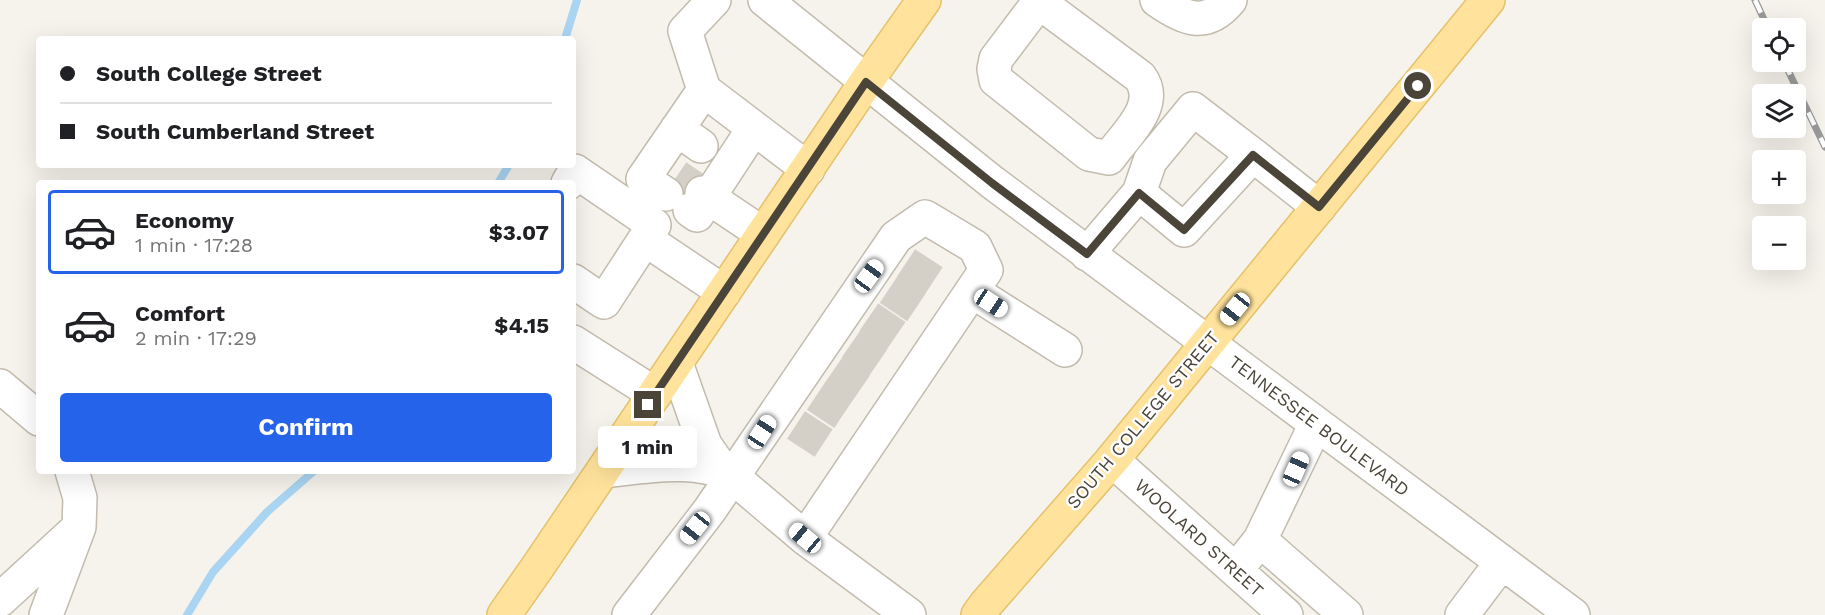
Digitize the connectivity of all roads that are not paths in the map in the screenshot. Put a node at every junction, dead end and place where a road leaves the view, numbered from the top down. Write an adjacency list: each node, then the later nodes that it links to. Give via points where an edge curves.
1 (714, 0): 9 (street, via 685,32)
2 (765, 0): 8 (street, TENNESSEE BOULEVARD)
3 (924, 0): 8 (main road)
4 (1157, 0): 5 (street, via 1178,14 1196,19 1214,15)
5 (1230, 0)
6 (1488, 0): 17 (main road, SOUTH COLLEGE STREET)
7 (1038, 1): 7 (street, via 1147,86 1145,110 1109,158 1089,154 996,80 996,59)
8 (866, 82): 13 (main road); 20 (street, TENNESSEE BOULEVARD)
9 (704, 90): 10 (street); 11 (street)
10 (754, 128): 11 (street); 13 (street)
11 (708, 151): 15 (street); 15 (street)
12 (1253, 155): 16 (street, via 1184,230); 16 (street, via 1193,109 1150,161); 17 (street)
13 (808, 168): 18 (main road)
14 (570, 180): 19 (street, via 575,171 654,225)
15 (683, 189): 18 (street)
16 (1139, 193): 20 (street)
17 (1319, 207): 24 (main road, SOUTH COLLEGE STREET)
18 (763, 234): 22 (main road)
19 (645, 239): 21 (street, via 604,302); 22 (street)
20 (1087, 254): 24 (street, TENNESSEE BOULEVARD)
21 (576, 283)
22 (724, 292): 27 (main road)
23 (960, 293): 26 (street); 35 (street, via 986,270 975,247 925,218 896,237 888,269 786,418); 37 (street, via 936,321 846,457)
24 (1208, 343): 31 (street, TENNESSEE BOULEVARD); 32 (main road, SOUTH COLLEGE STREET)
25 (576, 344): 29 (street)
26 (1065, 350)
27 (676, 363): 29 (main road); 35 (street, via 705,445)
28 (0, 386): 30 (street)
29 (655, 394): 33 (main road)
30 (36, 416)
31 (1316, 424): 38 (street); 39 (street, TENNESSEE BOULEVARD)
32 (1112, 460): 40 (street, WOOLARD STREET); 46 (main road, SOUTH COLLEGE STREET)
33 (603, 471): 35 (street, via 679,463); 44 (main road)
34 (73, 474): 36 (street, via 80,498)
35 (728, 474): 37 (street); 45 (street)
36 (79, 527): 41 (street); 43 (street)
37 (805, 538): 42 (street)
38 (1260, 540): 40 (street); 48 (street)
39 (1502, 562): 49 (street); 50 (street, TENNESSEE BOULEVARD)
40 (1236, 570): 47 (street, WOOLARD STREET)
41 (0, 600)
42 (901, 613)
43 (46, 615)
44 (504, 615)
45 (629, 615)
46 (978, 615)
47 (1286, 615)
48 (1346, 615)
49 (1462, 615)
50 (1574, 615)

